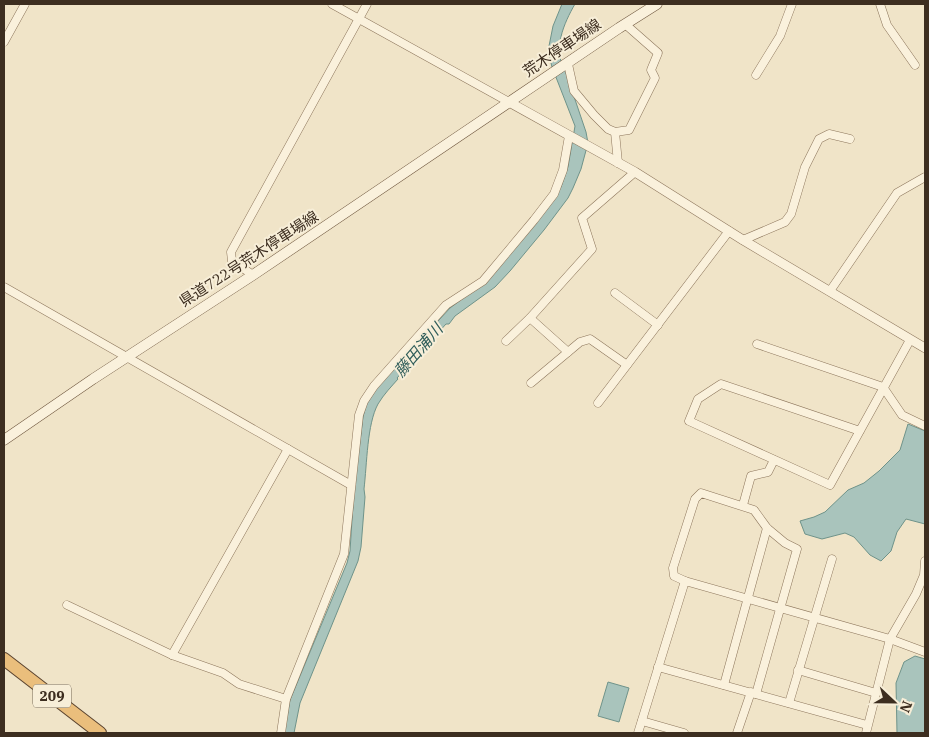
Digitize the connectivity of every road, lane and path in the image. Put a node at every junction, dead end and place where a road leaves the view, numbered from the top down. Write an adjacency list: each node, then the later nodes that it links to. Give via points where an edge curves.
1 (25, 4): 9 (street)
2 (332, 4): 7 (street)
3 (367, 4): 7 (street)
4 (657, 4): 8 (main road, 荒木停車場線)
5 (792, 4): 12 (street, via 780,36)
6 (880, 4): 11 (street, via 887,25)
7 (359, 18): 13 (street); 22 (street, via 231,252 232,262)
8 (626, 24): 10 (main road, 荒木停車場線); 14 (street, via 658,53 651,70 656,78 629,130)
9 (4, 42)
10 (568, 64): 13 (main road, 荒木停車場線); 14 (street, via 574,91 594,115)
11 (915, 65)
12 (756, 75)
13 (509, 102): 15 (street); 22 (main road, 県道722号荒木停車場線)
14 (615, 132): 17 (street)
15 (569, 136): 17 (street); 43 (street, via 563,170 554,194 534,220 483,281 446,305 364,401 359,415)
16 (850, 139): 21 (street, via 830,134 819,139 805,167 788,219)
17 (618, 163): 18 (street)
18 (636, 172): 20 (street); 26 (street, via 582,218 592,249)
19 (925, 177): 24 (street, via 897,193)
20 (730, 231): 21 (street); 27 (street)
21 (743, 240): 24 (street)
22 (253, 275): 33 (main road, 県道722号荒木停車場線)
23 (4, 287): 33 (street)
24 (830, 292): 28 (street)
25 (615, 293): 27 (street)
26 (530, 318): 29 (street); 32 (street)
27 (658, 325): 34 (street)
28 (910, 340): 31 (street); 36 (street)
29 (506, 341)
30 (757, 344): 36 (street)
31 (925, 348)
32 (568, 352): 34 (street, via 580,342 590,339); 35 (street)
33 (127, 356): 40 (main road, 県道722号荒木停車場線); 41 (street)
34 (627, 365): 37 (street)
35 (531, 384)
36 (883, 387): 38 (street, via 902,415); 39 (street)
37 (598, 403)
38 (925, 426)
39 (860, 431): 42 (street, via 830,485); 42 (street, via 721,384 698,398 689,421)
40 (4, 440)
41 (288, 449): 43 (street); 55 (street)
42 (774, 460): 44 (street, via 768,472 751,476)
43 (351, 485): 62 (street, via 343,560)
44 (743, 506): 45 (street, via 754,510); 48 (street, via 701,493 695,499 673,568 674,576)
45 (767, 528): 49 (street); 51 (street, via 796,549)
46 (832, 559): 52 (street)
47 (925, 561): 53 (street, via 924,575 916,594)
48 (685, 581): 49 (street); 57 (street)
49 (748, 598): 51 (street); 59 (street)
50 (67, 605): 55 (street)
51 (780, 607): 52 (street); 60 (street)
52 (814, 617): 53 (street); 58 (street)
53 (890, 639): 54 (street); 61 (street)
54 (925, 652)
55 (172, 655): 62 (street, via 223,673 239,684)
56 (4, 659): 66 (highway, 209)
57 (658, 666): 59 (street); 64 (street)
58 (798, 670): 61 (street); 63 (street)
59 (724, 685): 60 (street)
60 (753, 693): 63 (street); 70 (street)
61 (876, 693): 65 (street)
62 (286, 699): 67 (street)
63 (788, 703): 65 (street)
64 (642, 720): 68 (street); 69 (street)
65 (867, 729)
66 (100, 733)
67 (281, 733)
68 (638, 733)
69 (684, 733)
70 (737, 733)

